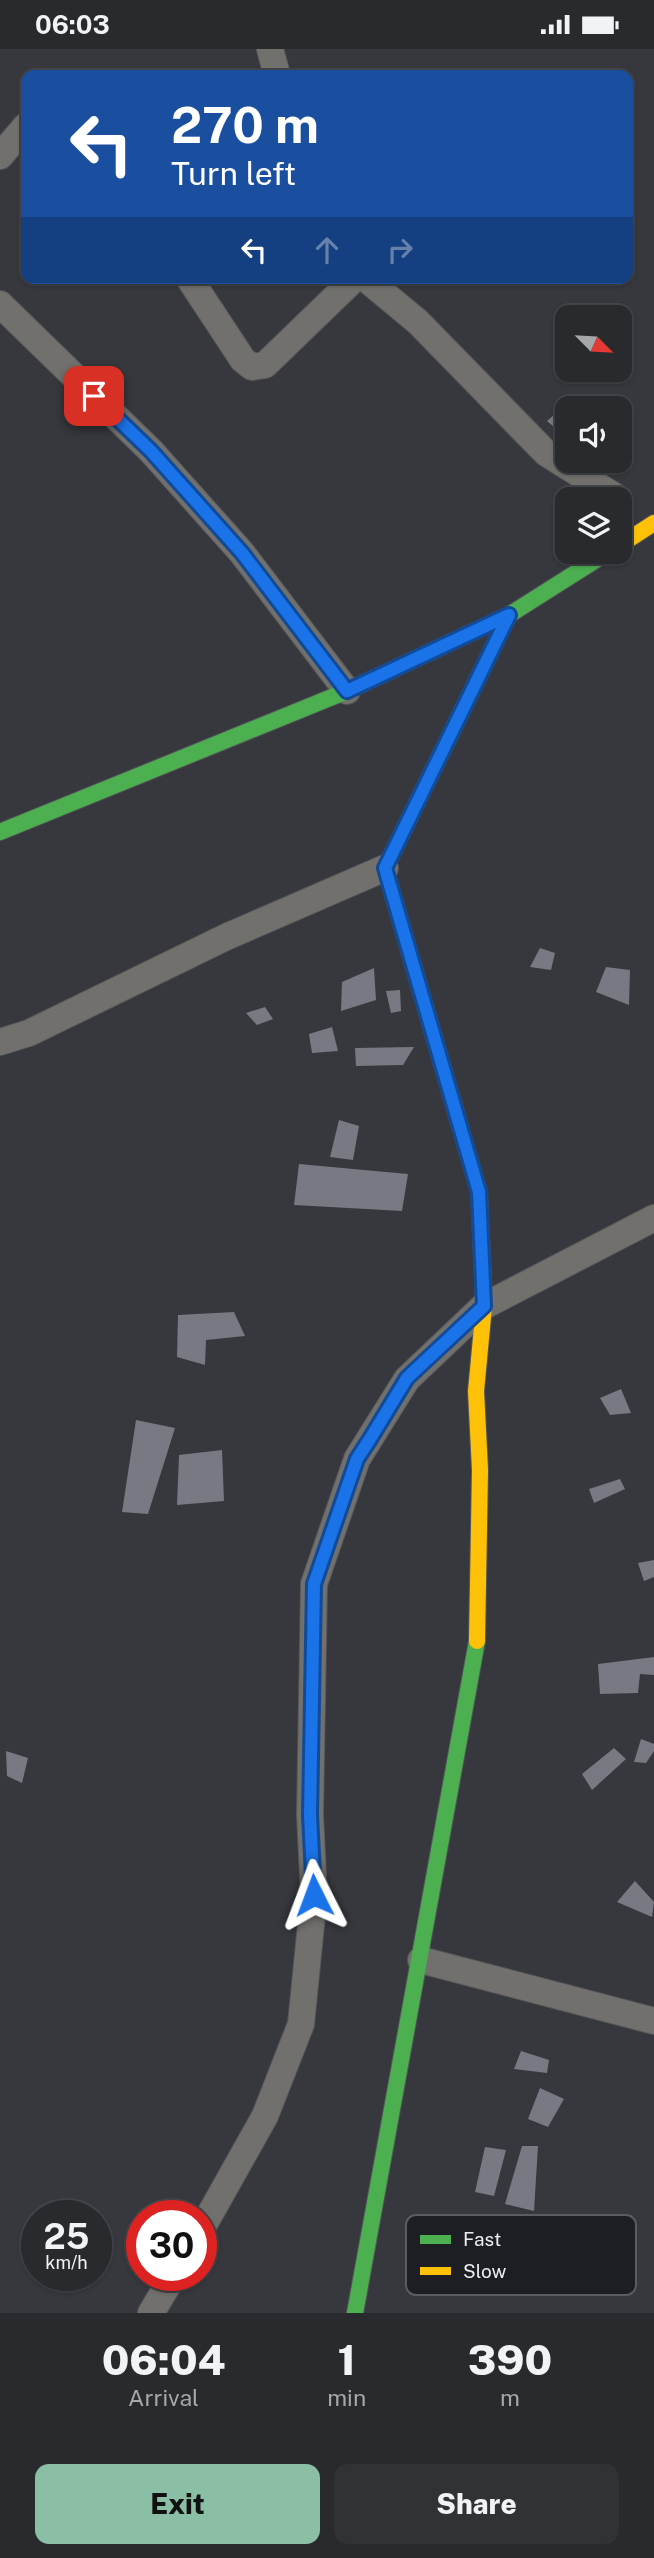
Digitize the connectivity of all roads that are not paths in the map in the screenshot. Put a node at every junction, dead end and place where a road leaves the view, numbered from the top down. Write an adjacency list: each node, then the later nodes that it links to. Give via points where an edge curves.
1 (270, 49): 2 (street)
2 (276, 70)
3 (21, 132): 4 (street)
4 (0, 156)
5 (193, 284): 6 (street, via 252,367 265,365)
6 (349, 284)
7 (372, 284): 9 (street, via 418,322 546,453)
8 (0, 304): 15 (street, via 151,451 242,553)
9 (600, 487)
10 (632, 508): 11 (street)
11 (654, 522): 12 (street)
12 (632, 537)
13 (589, 564): 14 (street)
14 (509, 615): 15 (street); 17 (street)
15 (347, 691): 16 (street)
16 (0, 832)
17 (385, 868): 18 (street, via 226,937 29,1033); 20 (street, via 479,1192)
18 (0, 1042)
19 (654, 1218): 20 (street)
20 (484, 1306): 21 (street, via 476,1391 478,1638); 23 (street, via 407,1378 357,1459 314,1584 310,1815 314,1895 302,2024 265,2116)
21 (421, 1960): 22 (street); 26 (street)
22 (654, 2021)
23 (217, 2201)
24 (164, 2291): 25 (street)
25 (151, 2313)
26 (355, 2313)

